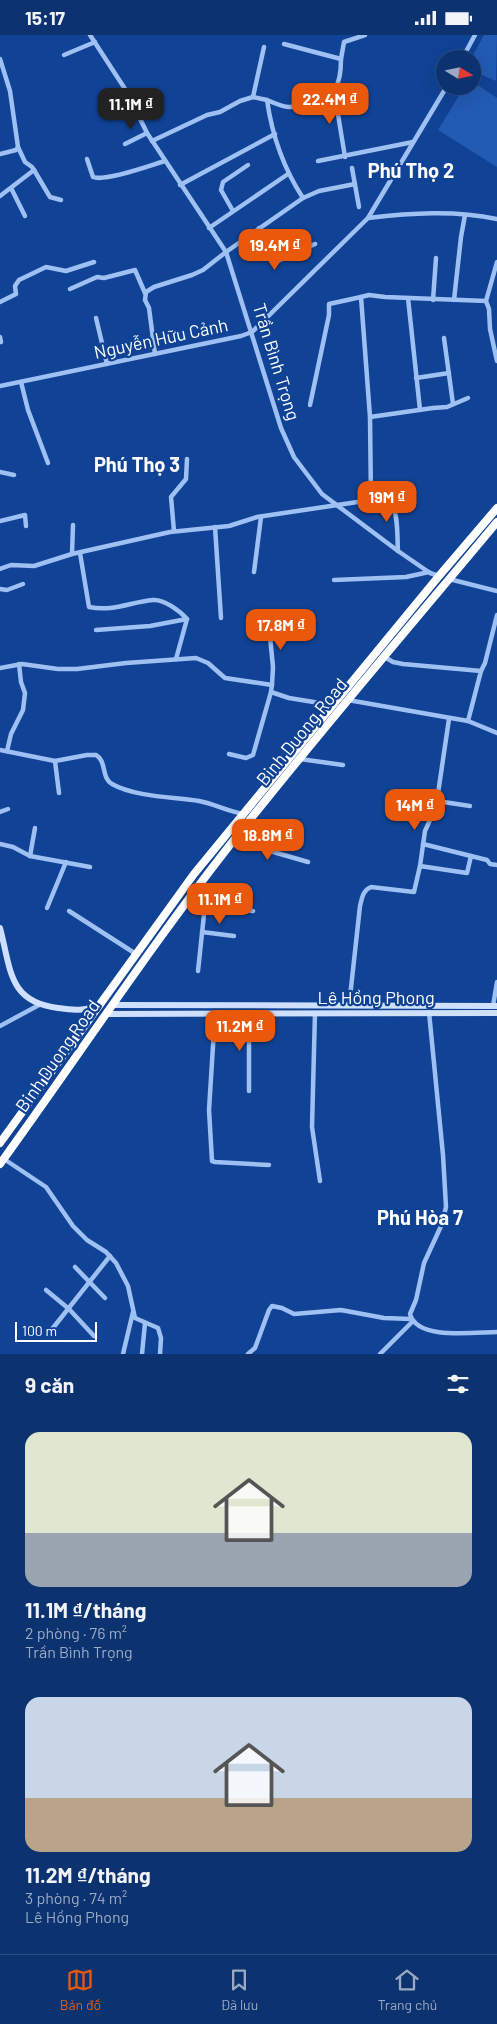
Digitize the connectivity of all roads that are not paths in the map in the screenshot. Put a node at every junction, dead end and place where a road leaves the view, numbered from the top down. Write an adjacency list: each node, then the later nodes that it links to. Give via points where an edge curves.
1 (90, 35): 4 (street, Trần Bình Trọng)
2 (365, 35): 10 (street, via 344,42)
3 (475, 35): 7 (street)
4 (95, 42): 8 (street); 15 (street, Trần Bình Trọng, via 127,92)
5 (284, 44): 10 (street)
6 (264, 47): 13 (street)
7 (467, 50)
8 (64, 55)
9 (0, 59): 20 (street, via 10,91)
10 (341, 59): 11 (street, via 341,73)
11 (334, 90): 14 (street, via 325,99 291,107); 22 (street)
12 (442, 95): 18 (street, Nguyễn Hữu Cảnh)
13 (253, 97): 14 (street); 17 (street)
14 (267, 101): 16 (street)
15 (147, 133): 17 (street, Trần Bình Trọng); 19 (street)
16 (275, 134): 29 (street); 31 (street)
17 (152, 141): 24 (street, Trần Bình Trọng)
18 (413, 142): 22 (street); 40 (street, Nguyễn Hữu Cảnh)
19 (125, 144)
20 (18, 147): 21 (street); 28 (street, via 25,162)
21 (0, 154)
22 (345, 157): 25 (street)
23 (88, 159): 24 (street, via 93,177 97,179)
24 (165, 161): 31 (street, Trần Bình Trọng)
25 (318, 161)
26 (248, 165): 37 (street, via 223,182 221,190)
27 (352, 168): 30 (street)
28 (34, 170): 32 (street); 35 (street, via 50,197)
29 (288, 174): 34 (street); 37 (street)
30 (355, 183): 34 (street, via 319,191); 36 (street)
31 (180, 185): 42 (street, Trần Bình Trọng)
32 (11, 188): 33 (street); 39 (street)
33 (0, 196)
34 (302, 199): 43 (street)
35 (61, 200)
36 (359, 207)
37 (233, 211): 42 (street)
38 (465, 215): 40 (street, via 401,214); 41 (street); 54 (street)
39 (26, 216)
40 (368, 218): 59 (street, Nguyễn Hữu Cảnh)
41 (497, 219)
42 (209, 227): 45 (street, Trần Bình Trọng)
43 (259, 228): 44 (street, via 276,262); 45 (street)
44 (315, 244)
45 (226, 252): 50 (street, via 204,269 154,287); 59 (street, Trần Bình Trọng)
46 (436, 258): 53 (street)
47 (94, 262): 56 (street, via 66,271 46,267 19,280 15,286 16,294)
48 (497, 262): 55 (street)
49 (70, 289): 50 (street, via 97,277 135,270)
50 (145, 295): 62 (street)
51 (361, 297): 52 (street); 71 (street, via 328,306 329,315); 73 (street)
52 (408, 299): 53 (street); 66 (street)
53 (433, 300): 54 (street)
54 (454, 300): 55 (street)
55 (486, 301): 58 (street)
56 (0, 302)
57 (96, 318): 64 (street)
58 (490, 329): 60 (street); 63 (street)
59 (252, 332): 62 (street, Nguyễn Hữu Cảnh); 79 (street, Trần Bình Trọng, via 281,428 294,457 322,493)
60 (497, 334)
61 (444, 338): 65 (street)
62 (154, 354): 64 (street, Nguyễn Hữu Cảnh)
63 (497, 361)
64 (107, 364): 67 (street, Nguyễn Hữu Cảnh)
65 (449, 373): 66 (street); 70 (street)
66 (416, 378): 72 (street)
67 (21, 382): 68 (street, Nguyễn Hữu Cảnh); 75 (street)
68 (0, 386)
69 (468, 397): 70 (street)
70 (453, 404): 72 (street, via 440,409)
71 (310, 405)
72 (420, 410): 73 (street)
73 (370, 417): 78 (street)
74 (187, 459): 87 (street, via 186,479 171,497)
75 (48, 463)
76 (0, 472): 77 (street)
77 (14, 475)
78 (371, 500): 79 (street); 88 (street, via 391,505 394,509)
79 (338, 506): 81 (street); 88 (street, Trần Bình Trọng)
80 (497, 508): 94 (highway, Binh Duong Road)
81 (261, 517): 86 (street); 92 (street)
82 (0, 521): 85 (street, via 25,515)
83 (497, 522): 95 (highway, Binh Duong Road)
84 (72, 525): 90 (street)
85 (26, 526)
86 (215, 527): 87 (street); 102 (street)
87 (174, 531): 89 (street)
88 (398, 551): 93 (street, Trần Bình Trọng)
89 (80, 553): 90 (street); 103 (street, via 89,607 118,608 154,600 175,608)
90 (72, 554): 91 (street, via 34,565 11,565)
91 (0, 569)
92 (254, 572)
93 (429, 572): 94 (street, Trần Bình Trọng); 96 (street, via 406,577)
94 (439, 576): 95 (highway); 113 (highway, Binh Duong Road)
95 (449, 579): 99 (street); 105 (highway, Binh Duong Road)
96 (334, 580)
97 (23, 584): 98 (street)
98 (0, 589)
99 (497, 591)
100 (497, 615): 109 (street)
101 (268, 616): 110 (street)
102 (221, 618)
103 (187, 619): 104 (street); 106 (street)
104 (96, 630)
105 (383, 656): 109 (street, via 403,664); 112 (highway, Binh Duong Road)
106 (176, 659): 107 (street, via 76,669); 110 (street, via 196,658 208,663 225,678)
107 (19, 664): 108 (street); 118 (street, via 25,693 23,710 11,733)
108 (0, 667)
109 (481, 671): 115 (street)
110 (272, 685): 111 (street)
111 (271, 692): 113 (street); 119 (street, via 253,755 246,758)
112 (348, 700): 114 (street); 120 (highway, Binh Duong Road)
113 (332, 705): 128 (highway, Binh Duong Road)
114 (449, 719): 115 (street); 124 (street)
115 (468, 721): 116 (street)
116 (497, 733)
117 (0, 751): 118 (street)
118 (7, 751): 121 (street)
119 (229, 754)
120 (300, 759): 122 (street); 130 (highway, Binh Duong Road)
121 (55, 761): 123 (street); 128 (street, via 96,755 108,780 114,785)
122 (343, 765)
123 (59, 793)
124 (437, 801): 125 (street); 132 (street)
125 (470, 806)
126 (8, 809): 127 (street)
127 (0, 812)
128 (244, 814): 148 (highway, Binh Duong Road, via 194,874)
129 (35, 828): 133 (street)
130 (236, 837): 136 (street); 140 (highway, Binh Duong Road)
131 (0, 844): 133 (street)
132 (423, 844): 134 (street); 138 (street)
133 (30, 856): 135 (street)
134 (471, 856): 137 (street); 138 (street, via 467,873)
135 (66, 862): 139 (street); 142 (street)
136 (308, 862)
137 (497, 865)
138 (420, 866): 154 (street, via 414,892 371,887 363,893)
139 (90, 867)
140 (193, 896): 141 (street); 153 (highway, Binh Duong Road)
141 (205, 905): 144 (street); 146 (street)
142 (47, 908)
143 (69, 911): 148 (street)
144 (253, 911)
145 (0, 928): 152 (street, via 15,985 30,1001)
146 (202, 932): 147 (street); 149 (street)
147 (234, 936)
148 (136, 954): 151 (highway, Binh Duong Road)
149 (198, 971)
150 (497, 982): 155 (street)
151 (100, 1004): 153 (highway); 156 (highway, Binh Duong Road)
152 (39, 1005): 156 (street); 163 (street)
153 (112, 1005): 154 (street, Lê Hồng Phong); 160 (highway, Binh Duong Road)
154 (348, 1005): 155 (street, Lê Hồng Phong)
155 (495, 1006)
156 (89, 1012): 160 (highway); 165 (highway, Binh Duong Road)
157 (429, 1012): 158 (street, Lê Hồng Phong); 159 (street, Lê Hồng Phong); 176 (street, via 446,1207 424,1263 410,1315)
158 (316, 1013): 162 (street, Lê Hồng Phong); 168 (street, via 312,1120)
159 (497, 1013)
160 (106, 1014): 161 (street, Lê Hồng Phong); 166 (highway, Binh Duong Road)
161 (215, 1014): 162 (street, Lê Hồng Phong); 167 (street, via 209,1110 212,1161)
162 (249, 1014): 164 (street)
163 (0, 1027)
164 (249, 1091)
165 (0, 1143)
166 (2, 1161): 169 (street, via 46,1187 72,1226)
167 (269, 1165)
168 (320, 1181)
169 (110, 1256): 171 (street); 175 (street, via 124,1275)
170 (74, 1267): 171 (street)
171 (90, 1283): 173 (street); 174 (street)
172 (46, 1290): 174 (street)
173 (104, 1298)
174 (69, 1309): 179 (street); 180 (street)
175 (133, 1310): 177 (street, via 135,1318); 181 (street)
176 (412, 1320): 178 (street, via 419,1327 450,1334); 184 (street, via 341,1310 294,1314 272,1306 255,1348); 185 (street)
177 (145, 1323): 182 (street); 183 (street, via 158,1328)
178 (497, 1332)
179 (48, 1333)
180 (94, 1336)
181 (123, 1354)
182 (142, 1354)
183 (160, 1354)
184 (249, 1354)
185 (380, 1354)

